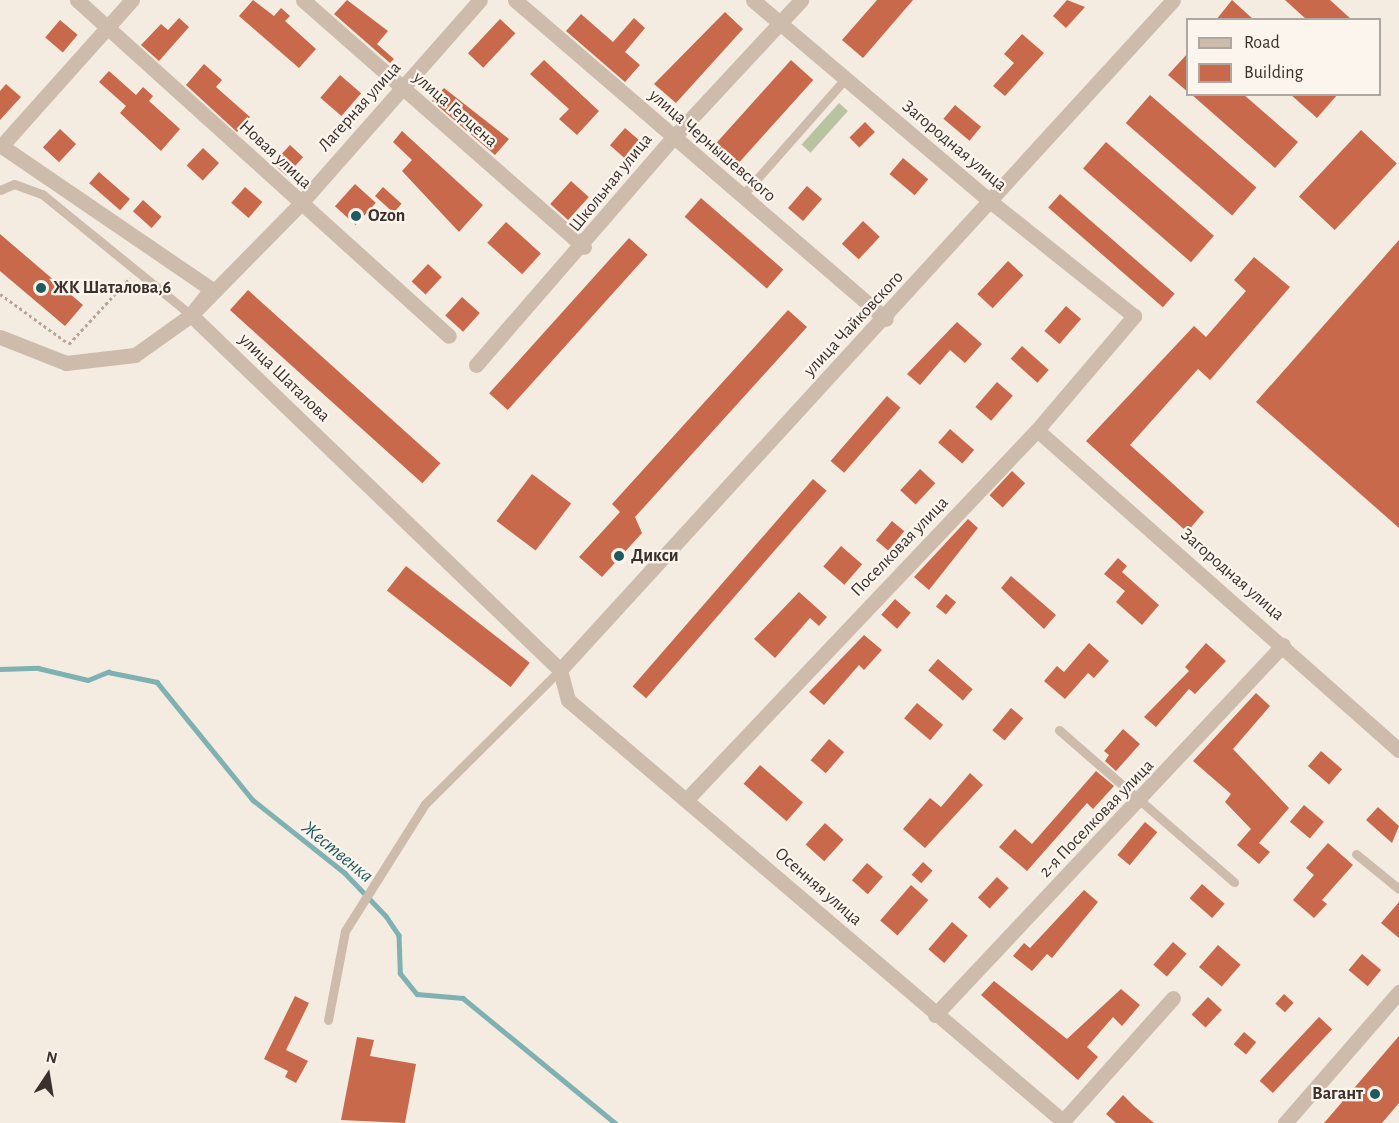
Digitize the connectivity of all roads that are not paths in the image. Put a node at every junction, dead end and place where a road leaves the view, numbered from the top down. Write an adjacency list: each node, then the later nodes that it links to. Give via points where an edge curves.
1 (77, 0): 10 (street, Новая улица)
2 (132, 0): 10 (street)
3 (303, 0): 12 (street, улица Герцена)
4 (480, 0): 12 (street, Лагерная улица)
5 (515, 0): 13 (street, улица Чернышевского)
6 (753, 0): 9 (street, Загородная улица)
7 (801, 0): 9 (street, Школьная улица)
8 (1173, 0): 17 (street, улица Чайковского)
9 (780, 24): 11 (street, Загородная улица); 13 (street, Школьная улица)
10 (108, 27): 14 (street); 18 (street, Новая улица)
11 (845, 79): 16 (lane); 17 (street, Загородная улица)
12 (401, 90): 18 (street, Лагерная улица); 19 (street, улица Герцена)
13 (672, 139): 16 (street, улица Чернышевского); 19 (street, Школьная улица)
14 (2, 144): 20 (street, via 211,290)
15 (0, 190): 20 (lane, via 14,184 42,194)
16 (741, 197): 22 (street, улица Чернышевского)
17 (991, 202): 21 (street, Загородная улица); 22 (street, улица Чайковского)
18 (300, 204): 20 (street, Лагерная улица); 23 (street, Новая улица)
19 (584, 247): 25 (street, Школьная улица)
20 (191, 315): 24 (street, via 135,355 66,363); 28 (street, улица Шаталова)
21 (1134, 316): 26 (street, Поселковая улица)
22 (886, 320): 28 (street, улица Чайковского)
23 (449, 336)
24 (2, 344)
25 (476, 365)
26 (1037, 430): 27 (street, Загородная улица); 31 (street, Поселковая улица)
27 (1283, 645): 30 (street, Загородная улица); 32 (street, 2-я Поселковая улица)
28 (560, 670): 31 (street, Осенняя улица, via 568,700); 39 (lane, via 425,804 345,931)
29 (1059, 730): 32 (lane)
30 (1399, 750)
31 (687, 799): 38 (street, Осенняя улица)
32 (1143, 800): 34 (lane); 38 (street, 2-я Поселковая улица)
33 (1356, 854): 35 (lane)
34 (1234, 882)
35 (1399, 889)
36 (1399, 992): 41 (street)
37 (1173, 998): 40 (street)
38 (935, 1015): 40 (street, Осенняя улица)
39 (328, 1020)
40 (1064, 1122)
41 (1285, 1123)

